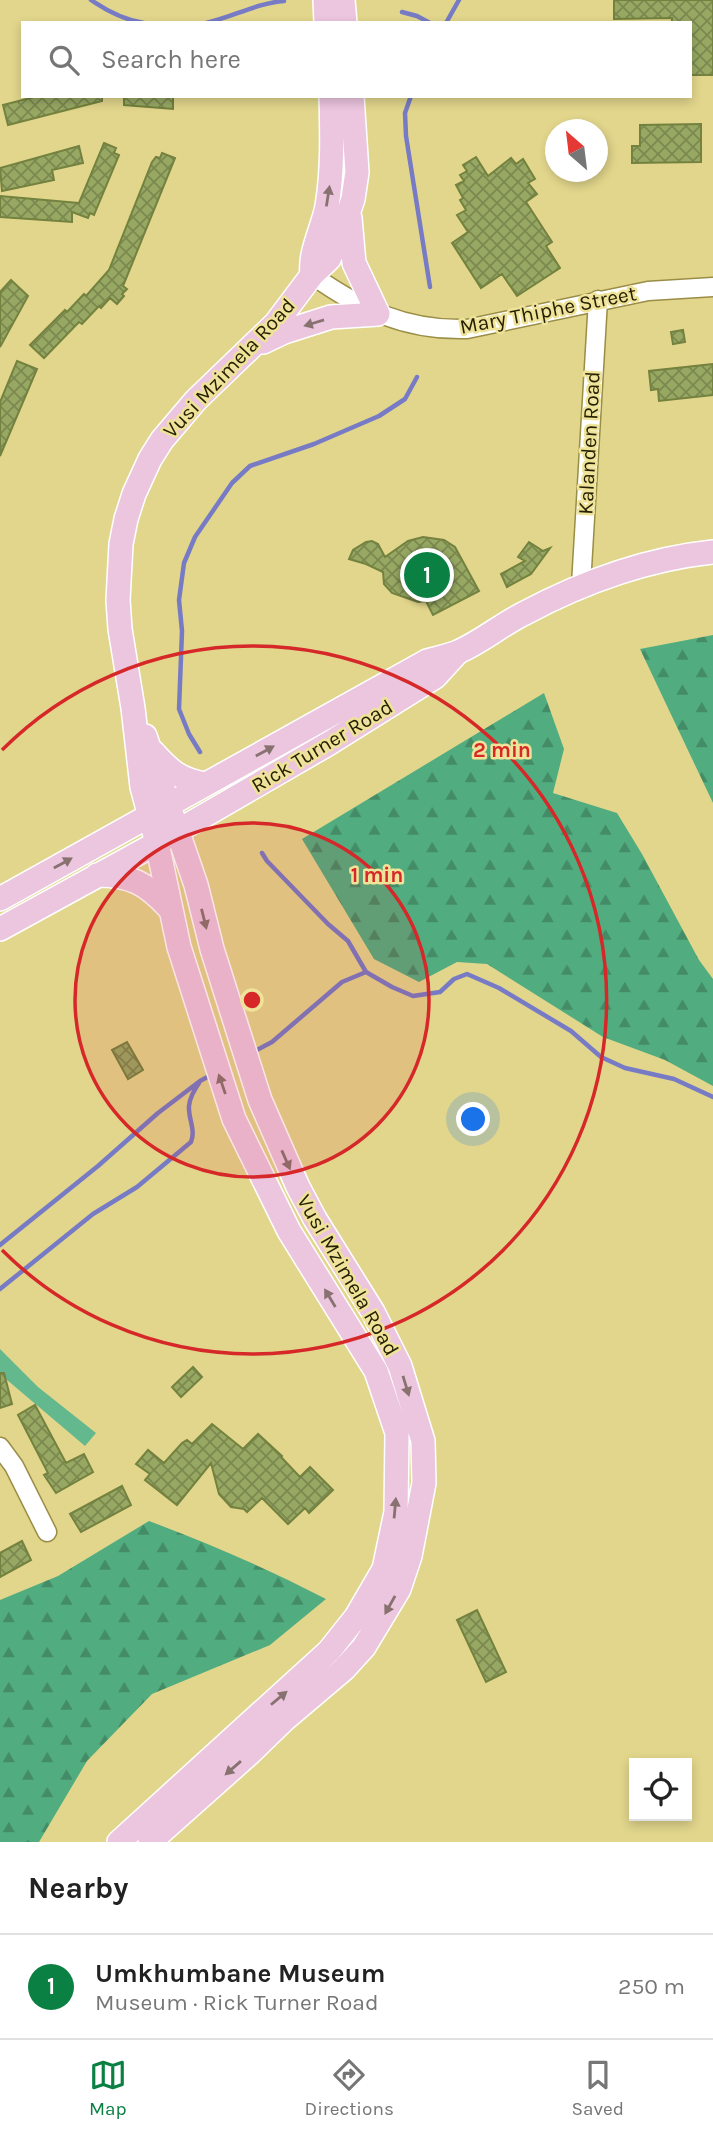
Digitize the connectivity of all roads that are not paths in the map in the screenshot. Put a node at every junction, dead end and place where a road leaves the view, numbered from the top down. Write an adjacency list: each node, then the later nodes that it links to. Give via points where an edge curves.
1 (325, 0): 3 (main road)
2 (343, 0): 4 (main road)
3 (326, 21)
4 (345, 21)
5 (331, 98): 8 (main road, Vusi Mzimela Road, one-way to 5, via 311,262 330,186)
6 (352, 98): 7 (main road, Vusi Mzimela Road, via 357,172)
7 (349, 211): 8 (main road, Vusi Mzimela Road, via 328,259); 11 (main road, via 354,262)
8 (312, 275): 11 (street, Mary Thiphe Street, via 348,300); 12 (main road, Vusi Mzimela Road)
9 (713, 287): 10 (street, Mary Thiphe Street)
10 (598, 300): 11 (street, Mary Thiphe Street, via 467,329 421,326); 14 (street, Kalanden Road)
11 (378, 313): 12 (main road, one-way to 12, via 331,317)
12 (253, 346): 16 (main road, Vusi Mzimela Road, via 170,430 149,459 134,494 121,544 118,600)
13 (713, 552): 14 (main road, Rick Turner Road, via 679,555)
14 (581, 585): 15 (main road, Rick Turner Road)
15 (459, 651): 18 (main road, Rick Turner Road, one-way to 15, via 427,661); 19 (main road, Rick Turner Road, via 435,677)
16 (133, 708): 17 (main road, Vusi Mzimela Road); 20 (main road, Vusi Mzimela Road, via 142,787)
17 (150, 749): 18 (main road, via 178,776); 20 (main road, Vusi Mzimela Road)
18 (205, 784): 20 (main road, Rick Turner Road)
19 (215, 810): 21 (main road, Rick Turner Road); 24 (main road, via 199,841)
20 (159, 811): 21 (main road, Vusi Mzimela Road); 22 (main road, Vusi Mzimela Road); 25 (main road, Rick Turner Road, one-way to 20)
21 (177, 830): 22 (main road, Rick Turner Road); 24 (main road, Vusi Mzimela Road)
22 (157, 843): 23 (main road, Rick Turner Road); 26 (main road, Vusi Mzimela Road)
23 (97, 875): 26 (main road, via 131,878 157,894); 27 (main road, Rick Turner Road)
24 (196, 885): 31 (main road, Vusi Mzimela Road, one-way to 31, via 260,1100 303,1198 373,1312 400,1366 423,1441 424,1483 399,1589 364,1647)
25 (0, 899)
26 (169, 908): 30 (main road, Vusi Mzimela Road, one-way to 26, via 329,1651 384,1569 396,1512 397,1433 376,1371 284,1222 234,1119)
27 (0, 929)
28 (0, 1447): 29 (street)
29 (47, 1532)
30 (119, 1842)
31 (150, 1842)

